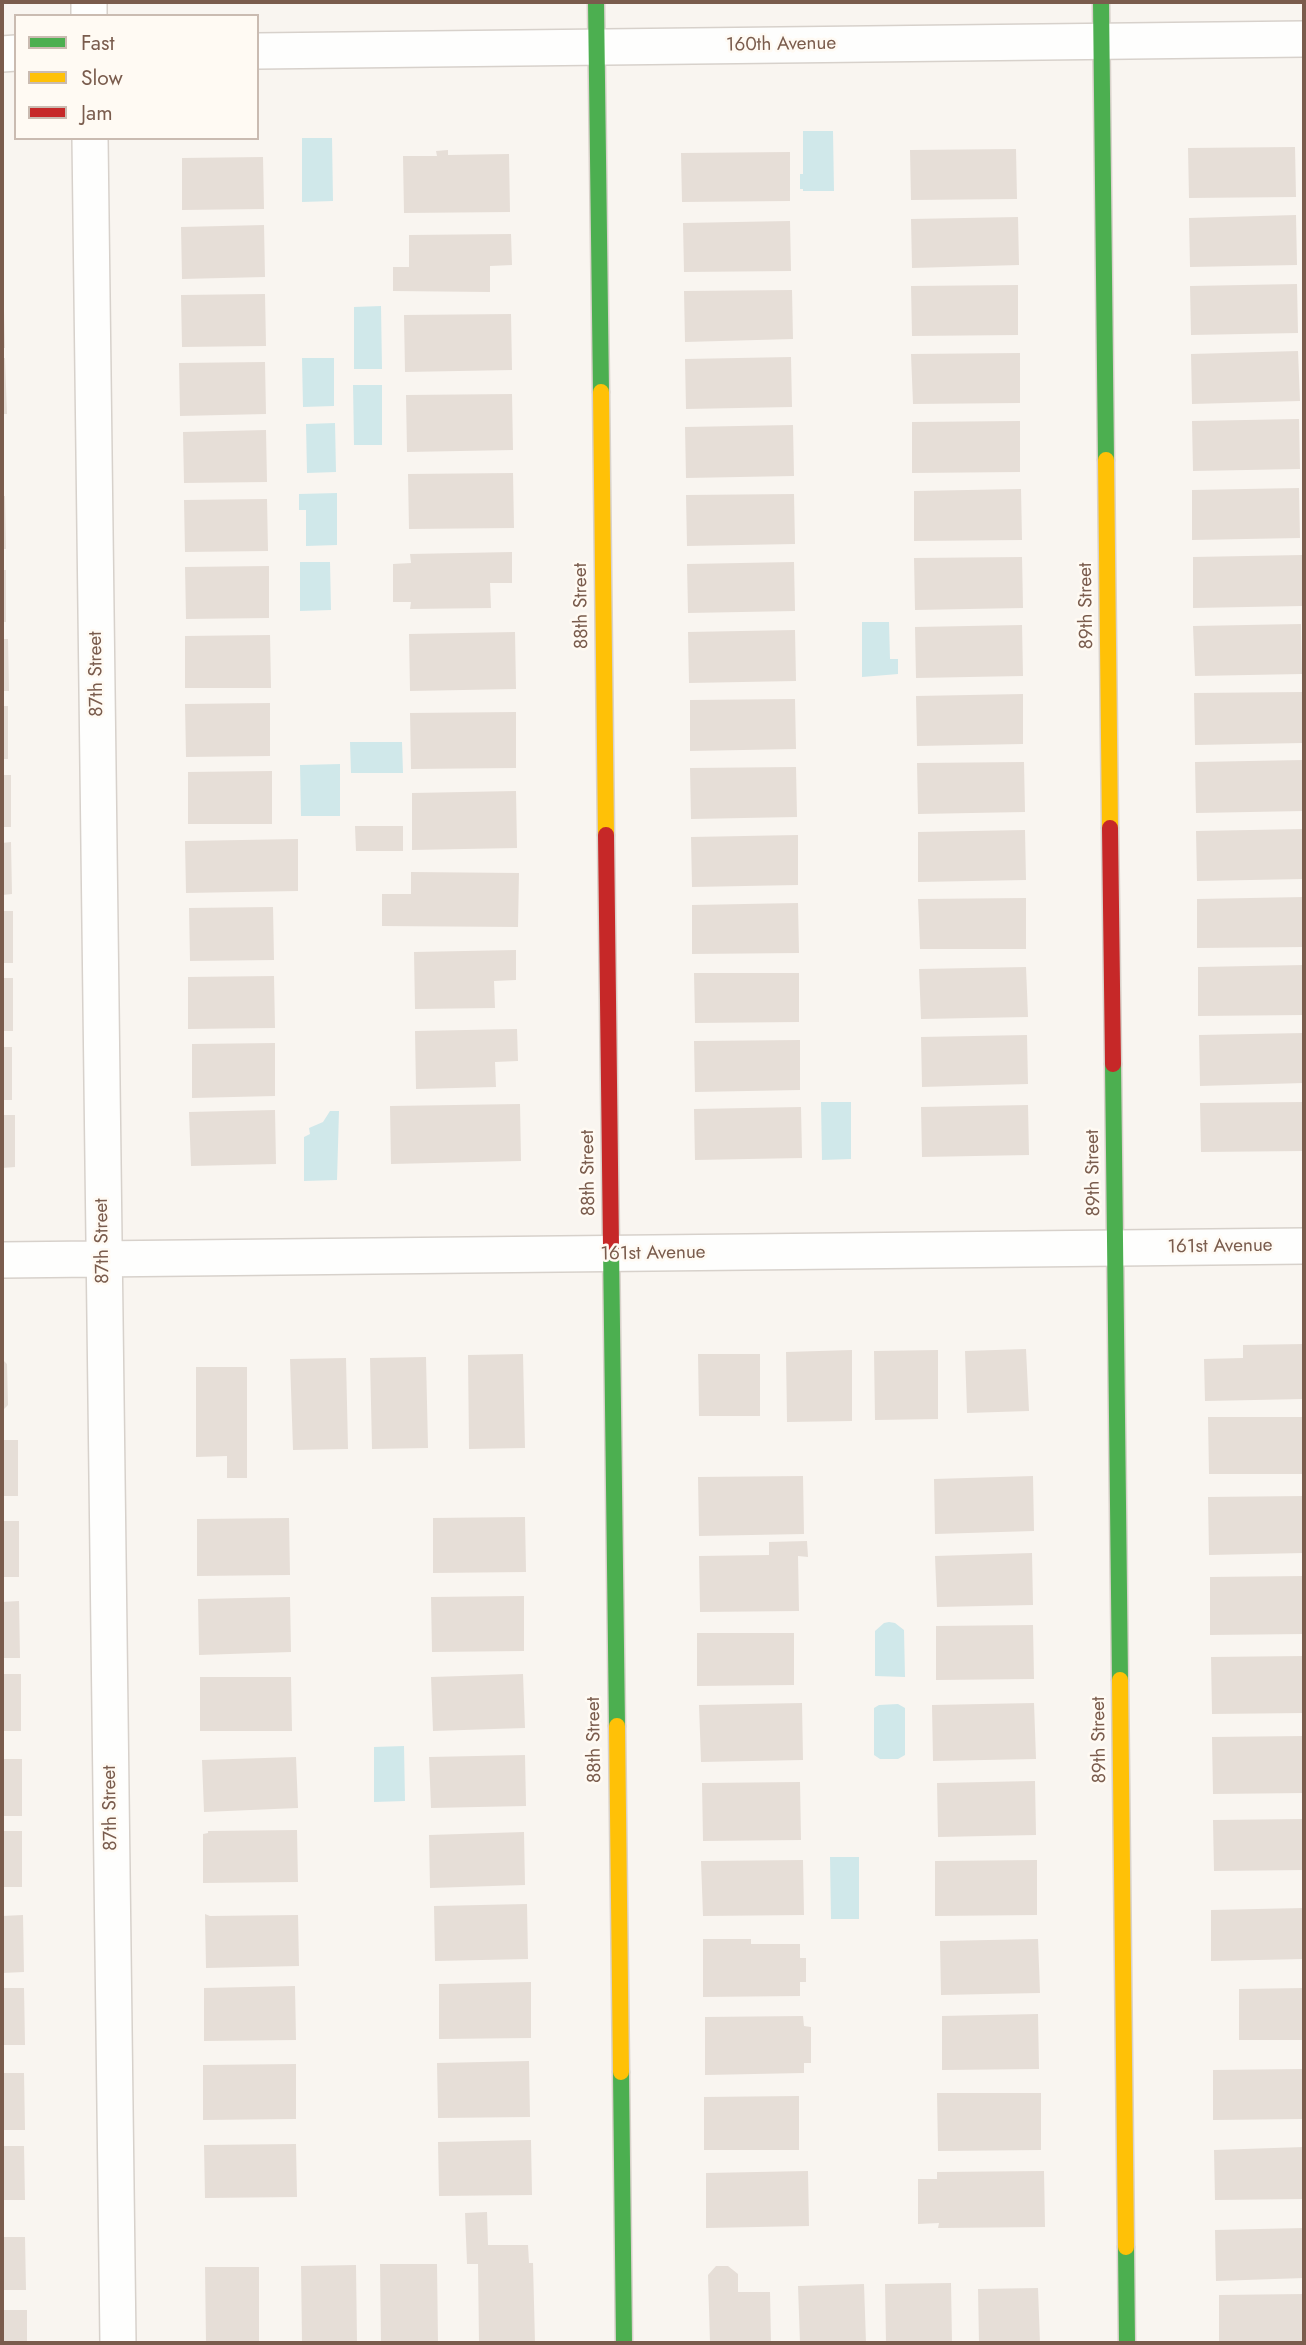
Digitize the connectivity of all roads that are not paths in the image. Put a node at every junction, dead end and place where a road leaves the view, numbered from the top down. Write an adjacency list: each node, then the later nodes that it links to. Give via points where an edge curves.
1 (596, 2): 5 (street, 88th Street)
2 (1101, 2): 4 (street, 89th Street)
3 (1304, 39): 4 (street, 160th Avenue)
4 (1101, 41): 5 (street, 160th Avenue); 9 (street, 89th Street)
5 (596, 47): 6 (street, 160th Avenue); 10 (street, 88th Street)
6 (259, 51)
7 (90, 140): 11 (street, 87th Street)
8 (1304, 1246): 9 (street, 161st Avenue)
9 (1116, 1248): 10 (street, 161st Avenue); 15 (street, 89th Street)
10 (611, 1254): 11 (street, 161st Avenue); 14 (street, 88th Street)
11 (104, 1259): 12 (street, 161st Avenue); 13 (street, 87th Street)
12 (2, 1260)
13 (118, 2343)
14 (624, 2343)
15 (1127, 2343)

